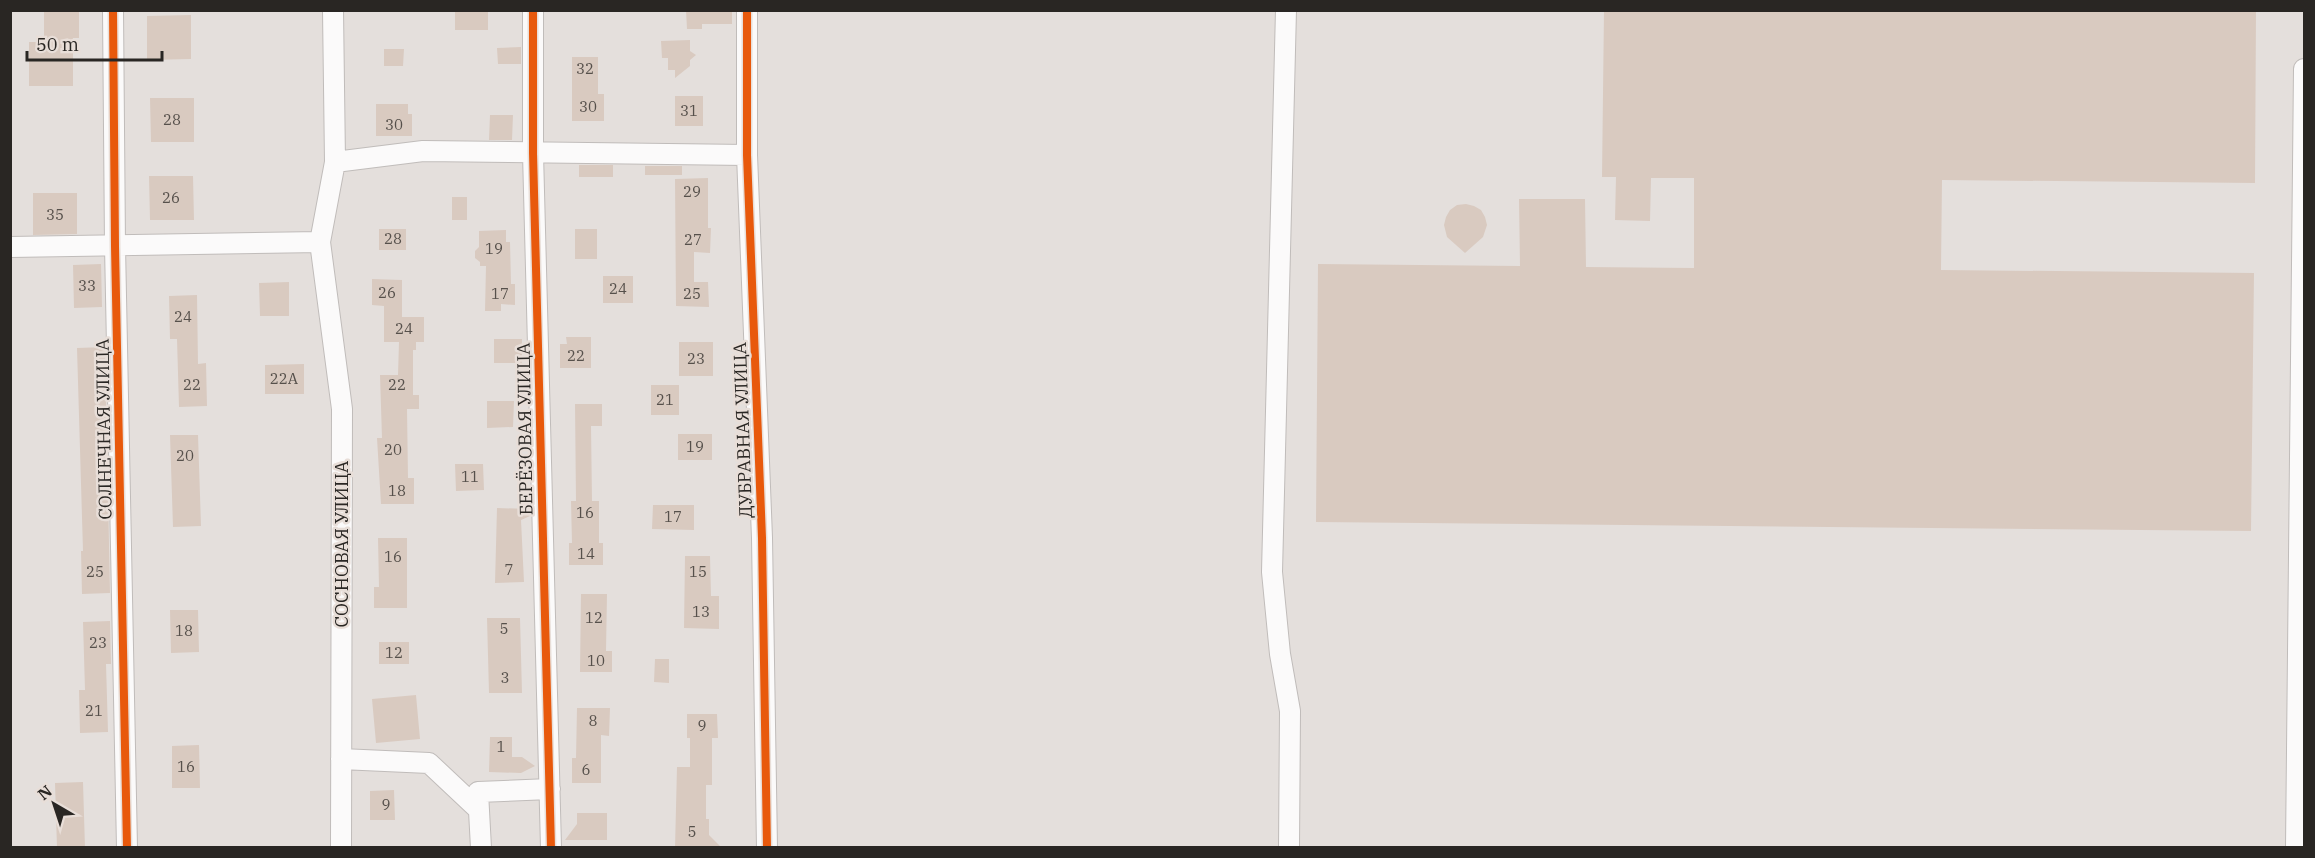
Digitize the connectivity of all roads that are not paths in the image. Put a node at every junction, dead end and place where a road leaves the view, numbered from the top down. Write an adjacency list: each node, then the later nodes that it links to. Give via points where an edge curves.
1 (112, 10): 11 (street, СОЛНЕЧНАЯ УЛИЦА)
2 (333, 10): 9 (street)
3 (533, 10): 7 (street, БЕРЁЗОВАЯ УЛИЦА)
4 (747, 10): 8 (street, ДУБРАВНАЯ УЛИЦА)
5 (1286, 10): 23 (street, via 1272,572 1290,711)
6 (2304, 69): 13 (street)
7 (533, 153): 8 (street); 9 (street, via 423,151); 16 (street, БЕРЁЗОВАЯ УЛИЦА)
8 (747, 155): 22 (street, ДУБРАВНАЯ УЛИЦА, via 762,538)
9 (335, 162): 10 (street, СОСНОВАЯ УЛИЦА)
10 (320, 242): 11 (street); 15 (street, СОСНОВАЯ УЛИЦА, via 342,409)
11 (115, 246): 12 (street); 18 (street, СОЛНЕЧНАЯ УЛИЦА)
12 (10, 247)
13 (2302, 482): 14 (street)
14 (2302, 521): 24 (street)
15 (341, 759): 17 (street, via 429,763); 19 (street, СОСНОВАЯ УЛИЦА)
16 (550, 789): 17 (street); 21 (street, БЕРЁЗОВАЯ УЛИЦА)
17 (478, 801): 20 (street)
18 (127, 848)
19 (341, 848)
20 (481, 848)
21 (551, 848)
22 (767, 848)
23 (1289, 848)
24 (2296, 848)

